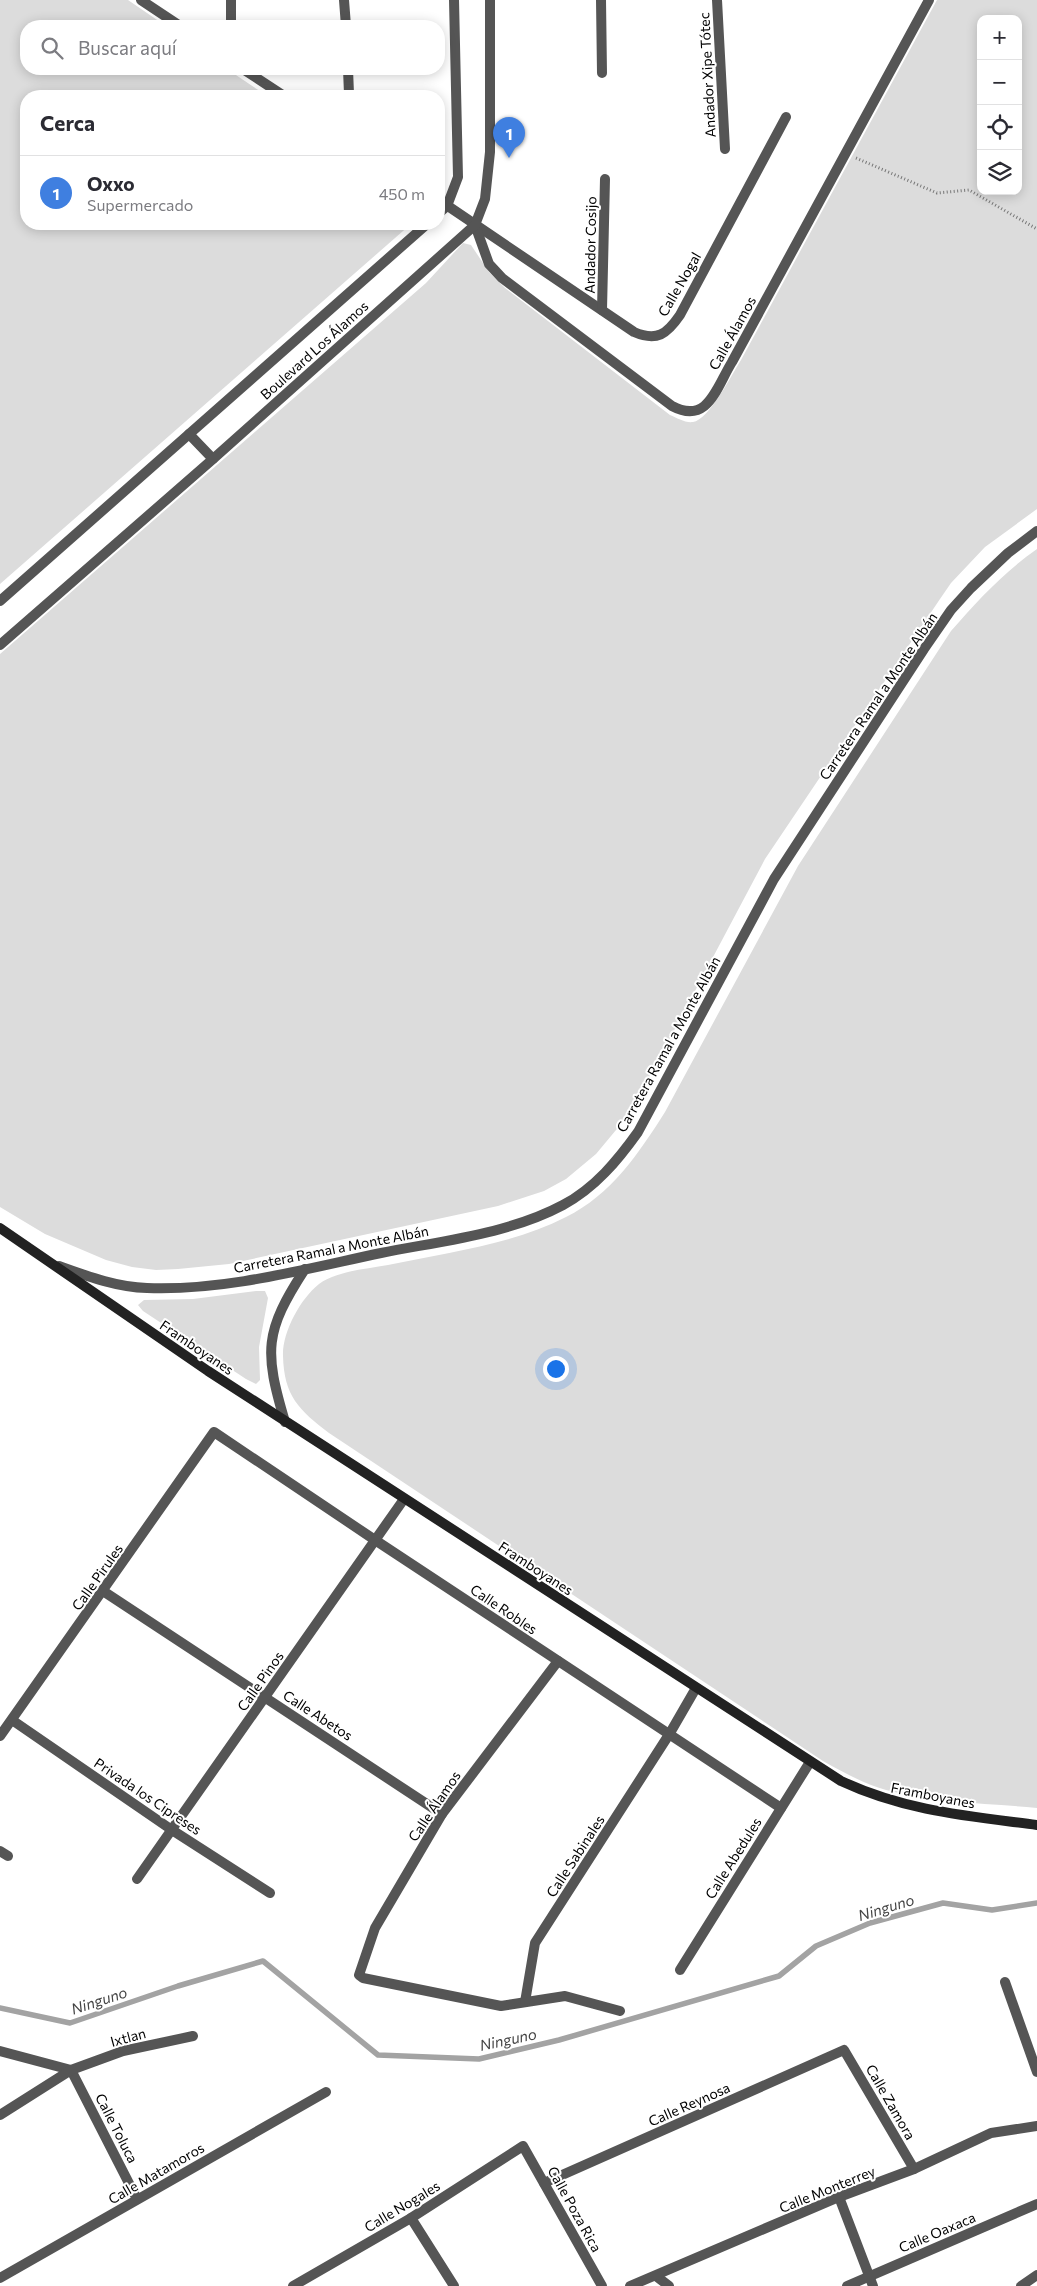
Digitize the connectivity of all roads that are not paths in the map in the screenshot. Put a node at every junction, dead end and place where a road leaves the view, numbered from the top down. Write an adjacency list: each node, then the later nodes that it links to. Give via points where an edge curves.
1 (141, 0): 9 (street)
2 (231, 0): 10 (street)
3 (344, 0): 11 (street)
4 (454, 0): 20 (street, via 458,177)
5 (490, 0): 22 (street, Boulevard Los Álamos, via 490,152 486,199)
6 (601, 0): 12 (street)
7 (717, 0): 18 (street, Andador Xipe Tótec)
8 (929, 0): 22 (street, Calle Álamos, via 722,378 708,402 696,412 672,406 502,278 489,264)
9 (171, 20)
10 (231, 20)
11 (346, 20)
12 (602, 73)
13 (253, 75): 15 (street)
14 (348, 75): 16 (street)
15 (275, 90)
16 (349, 90)
17 (786, 117): 24 (street, Calle Nogal, via 674,323 659,336 643,336)
18 (725, 149)
19 (605, 180): 24 (street, Andador Cosijo)
20 (445, 200)
21 (445, 204): 22 (street, Calle Nogal)
22 (475, 225): 24 (street, Calle Nogal); 26 (street, Boulevard Los Álamos)
23 (420, 230): 25 (street, Boulevard Los Álamos)
24 (602, 310)
25 (189, 434): 26 (street); 28 (street, Boulevard Los Álamos)
26 (213, 459): 29 (street, Boulevard Los Álamos)
27 (1037, 531): 32 (street, Carretera Ramal a Monte Albán, via 971,588 924,649 774,879 638,1132 612,1166 584,1192 564,1205 524,1221 465,1237)
28 (0, 601)
29 (0, 645)
30 (0, 1228): 31 (main road, Framboyanes)
31 (50, 1263): 32 (street, Carretera Ramal a Monte Albán, via 119,1285 160,1288 221,1283); 33 (main road, Framboyanes)
32 (305, 1269): 33 (street, via 288,1295 273,1328 271,1370)
33 (285, 1422): 35 (main road, Framboyanes)
34 (214, 1432): 36 (street, Calle Robles); 37 (street, Calle Pirules)
35 (404, 1499): 36 (street, Calle Pinos); 39 (main road, Framboyanes)
36 (374, 1540): 38 (street, Calle Robles); 40 (street, Calle Pinos)
37 (103, 1592): 40 (street, Calle Abetos); 41 (street, Calle Pirules)
38 (558, 1661): 42 (street, Calle Robles); 46 (street, Calle Álamos)
39 (696, 1688): 42 (street, Calle Sabinales); 44 (main road, Framboyanes)
40 (266, 1697): 46 (street, Calle Abetos); 48 (street, Calle Pinos)
41 (12, 1720): 43 (street, Calle Pirules); 48 (street, Privada los Cipreses)
42 (670, 1734): 45 (street, Calle Robles); 53 (street, Calle Sabinales, via 535,1943)
43 (0, 1736)
44 (810, 1762): 45 (street, Calle Abedules); 47 (main road, Framboyanes, via 870,1795 894,1802 944,1813)
45 (781, 1808): 51 (street, Calle Abedules)
46 (442, 1814): 53 (street, Calle Álamos, via 375,1928 359,1975 500,2006)
47 (1037, 1825)
48 (172, 1830): 49 (street, Calle Pinos); 50 (street, Privada los Cipreses)
49 (137, 1879)
50 (270, 1893)
51 (680, 1970)
52 (1005, 1982): 59 (street)
53 (524, 2002): 54 (street, via 565,1996)
54 (620, 2011)
55 (193, 2036): 58 (street, Ixtlan, via 123,2051)
56 (844, 2050): 64 (street, Calle Zamora); 65 (street, Calle Reynosa)
57 (0, 2052): 58 (street)
58 (72, 2070): 61 (street, Ixtlan); 67 (street, Calle Toluca)
59 (1037, 2072)
60 (326, 2092): 67 (street, Calle Matamoros)
61 (0, 2115)
62 (1037, 2126): 64 (street, Calle Monterrey, via 991,2133)
63 (523, 2146): 65 (street, Calle Poza Rica); 69 (street, Calle Nogales)
64 (914, 2169): 66 (street, Calle Monterrey)
65 (544, 2183): 76 (street, Calle Poza Rica)
66 (839, 2198): 71 (street, Calle Monterrey); 73 (street)
67 (137, 2199): 72 (street, Calle Matamoros)
68 (1037, 2204): 73 (street, Calle Oaxaca)
69 (411, 2218): 74 (street, Calle Nogales); 75 (street)
70 (1037, 2275): 80 (street)
71 (656, 2276): 77 (street, Calle Monterrey); 78 (street)
72 (0, 2278)
73 (871, 2281): 79 (street, Calle Oaxaca)
74 (293, 2286)
75 (454, 2286)
76 (602, 2286)
77 (630, 2286)
78 (669, 2286)
79 (847, 2286)
80 (1021, 2286)

